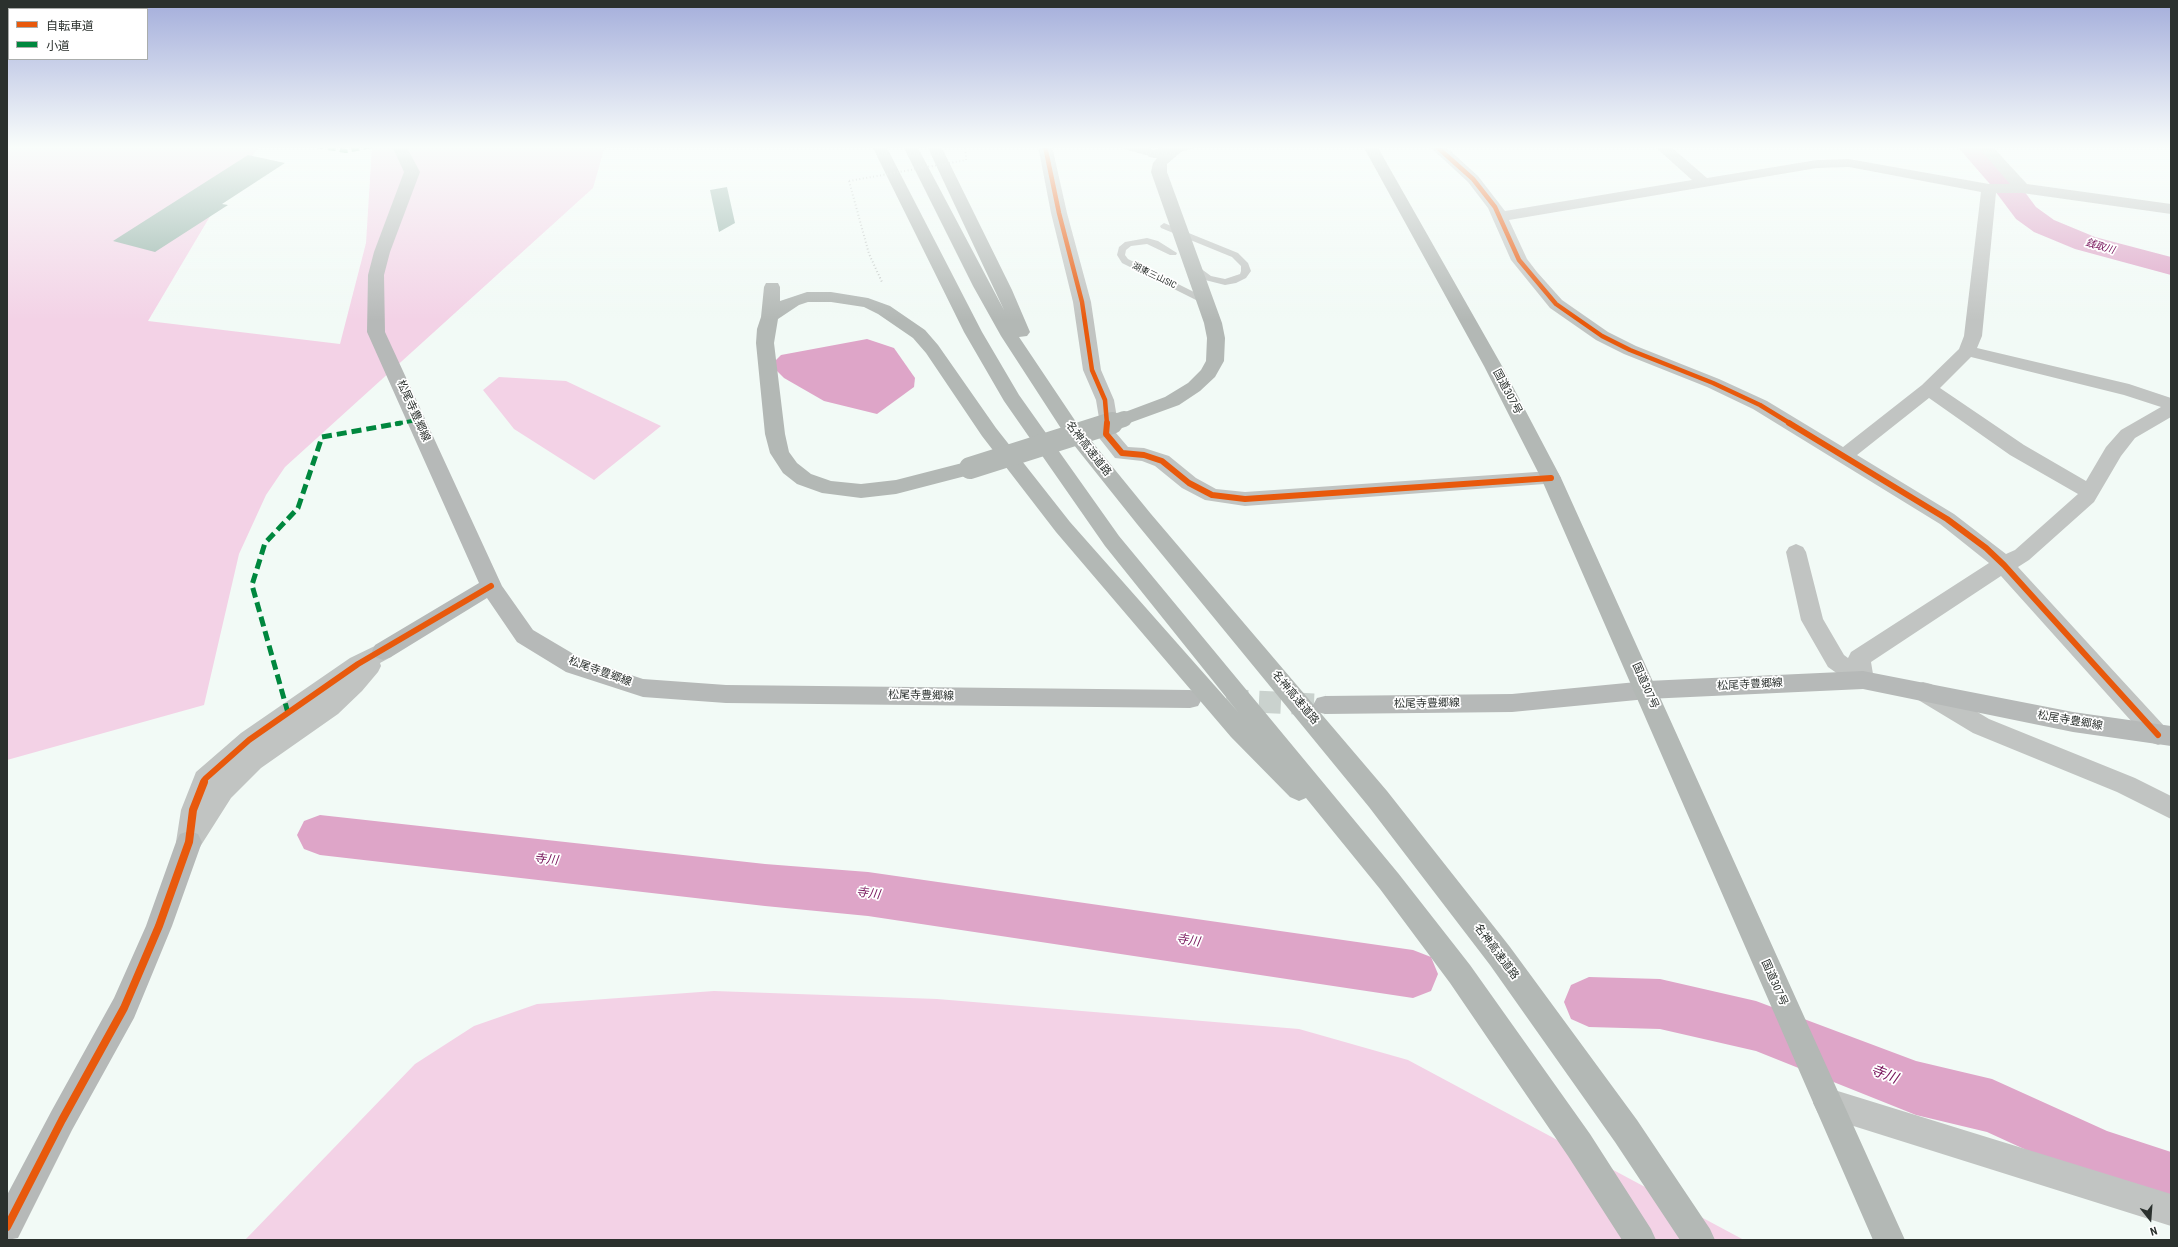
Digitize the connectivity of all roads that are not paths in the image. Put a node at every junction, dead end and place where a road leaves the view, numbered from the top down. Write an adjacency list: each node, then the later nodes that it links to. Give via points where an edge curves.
1 (400, 204): 34 (main road, 松尾寺豊郷線, via 376,275 376,332)
2 (908, 204): 44 (highway, via 973,332 1011,397 1112,541)
3 (940, 204): 26 (highway, 名神高速道路, via 981,286)
4 (962, 204): 26 (highway, via 1004,290)
5 (1057, 204): 30 (street, via 1082,302 1092,370 1105,400 1108,418 1106,434 1122,453 1144,454 1162,461 1189,482 1212,495 1245,499)
6 (1156, 204): 15 (highway)
7 (1170, 204): 16 (highway)
8 (1403, 204): 30 (highway, 国道307号, via 1493,366)
9 (1493, 204): 14 (street)
10 (1573, 204): 14 (street)
11 (1987, 204): 23 (street, via 1973,336)
12 (2137, 204): 13 (street)
13 (2171, 209)
14 (1500, 216): 29 (street, via 1511,245 1531,276 1556,304 1574,318 1630,350 1760,405)
15 (1164, 226): 16 (lane); 17 (highway)
16 (1180, 233): 18 (highway); 18 (lane, via 1234,255 1245,265 1246,271 1236,280 1225,282 1208,278)
17 (1173, 253): 20 (highway); 20 (lane, 湖東三山SIC, via 1147,241 1128,244 1122,248 1121,255 1132,266)
18 (1193, 267): 21 (highway)
19 (772, 287): 22 (highway)
20 (1186, 291): 21 (lane, 湖東三山SIC); 24 (highway, via 1205,357 1202,372)
21 (1204, 300): 24 (highway, via 1213,323 1217,352 1209,373)
22 (770, 317): 24 (highway, bridge, via 765,343 775,434 780,453 790,468 804,479 829,488 861,491 896,487 970,468 1124,419 1172,401); 44 (highway, via 793,301 807,297 831,297 884,310 919,334 989,432 1063,527 1239,730)
23 (1967, 351): 25 (street); 27 (street, via 2129,390)
24 (1194, 387)
25 (1928, 389): 29 (street); 31 (street, via 2016,450)
26 (1045, 390): 49 (highway, 名神高速道路, via 1069,426 1134,507 1378,799 1500,956 1626,1131)
27 (2171, 404)
28 (2171, 409): 31 (street, via 2128,434 2113,452)
29 (1844, 456): 33 (street, via 1946,519 1986,548)
30 (1551, 478): 37 (highway, 国道307号)
31 (2090, 492): 33 (street, via 2022,555)
32 (1796, 552): 36 (street, via 1812,620 1836,661)
33 (2004, 565): 36 (street, via 1859,658); 41 (street)
34 (491, 586): 35 (main road); 39 (main road, 松尾寺豊郷線, via 525,636 574,666 643,688 726,694)
35 (382, 651): 43 (street, via 354,686 330,707 252,761 222,791)
36 (1863, 680): 37 (main road, 松尾寺豊郷線); 38 (main road, 松尾寺豊郷線)
37 (1647, 690): 40 (main road, 松尾寺豊郷線, via 1512,703); 45 (highway, 国道307号)
38 (1922, 691): 41 (main road, 松尾寺豊郷線, via 2073,722); 42 (street, via 1981,726 2126,785)
39 (1190, 699)
40 (1325, 705)
41 (2164, 736)
42 (2171, 808)
43 (189, 842): 47 (main road, via 124,1008)
44 (1389, 881): 48 (highway, via 1478,999 1579,1145)
45 (1828, 1104): 46 (street); 50 (highway, 国道307号)
46 (2171, 1210)
47 (7, 1227)
48 (1640, 1240)
49 (1699, 1240)
50 (1889, 1240)

